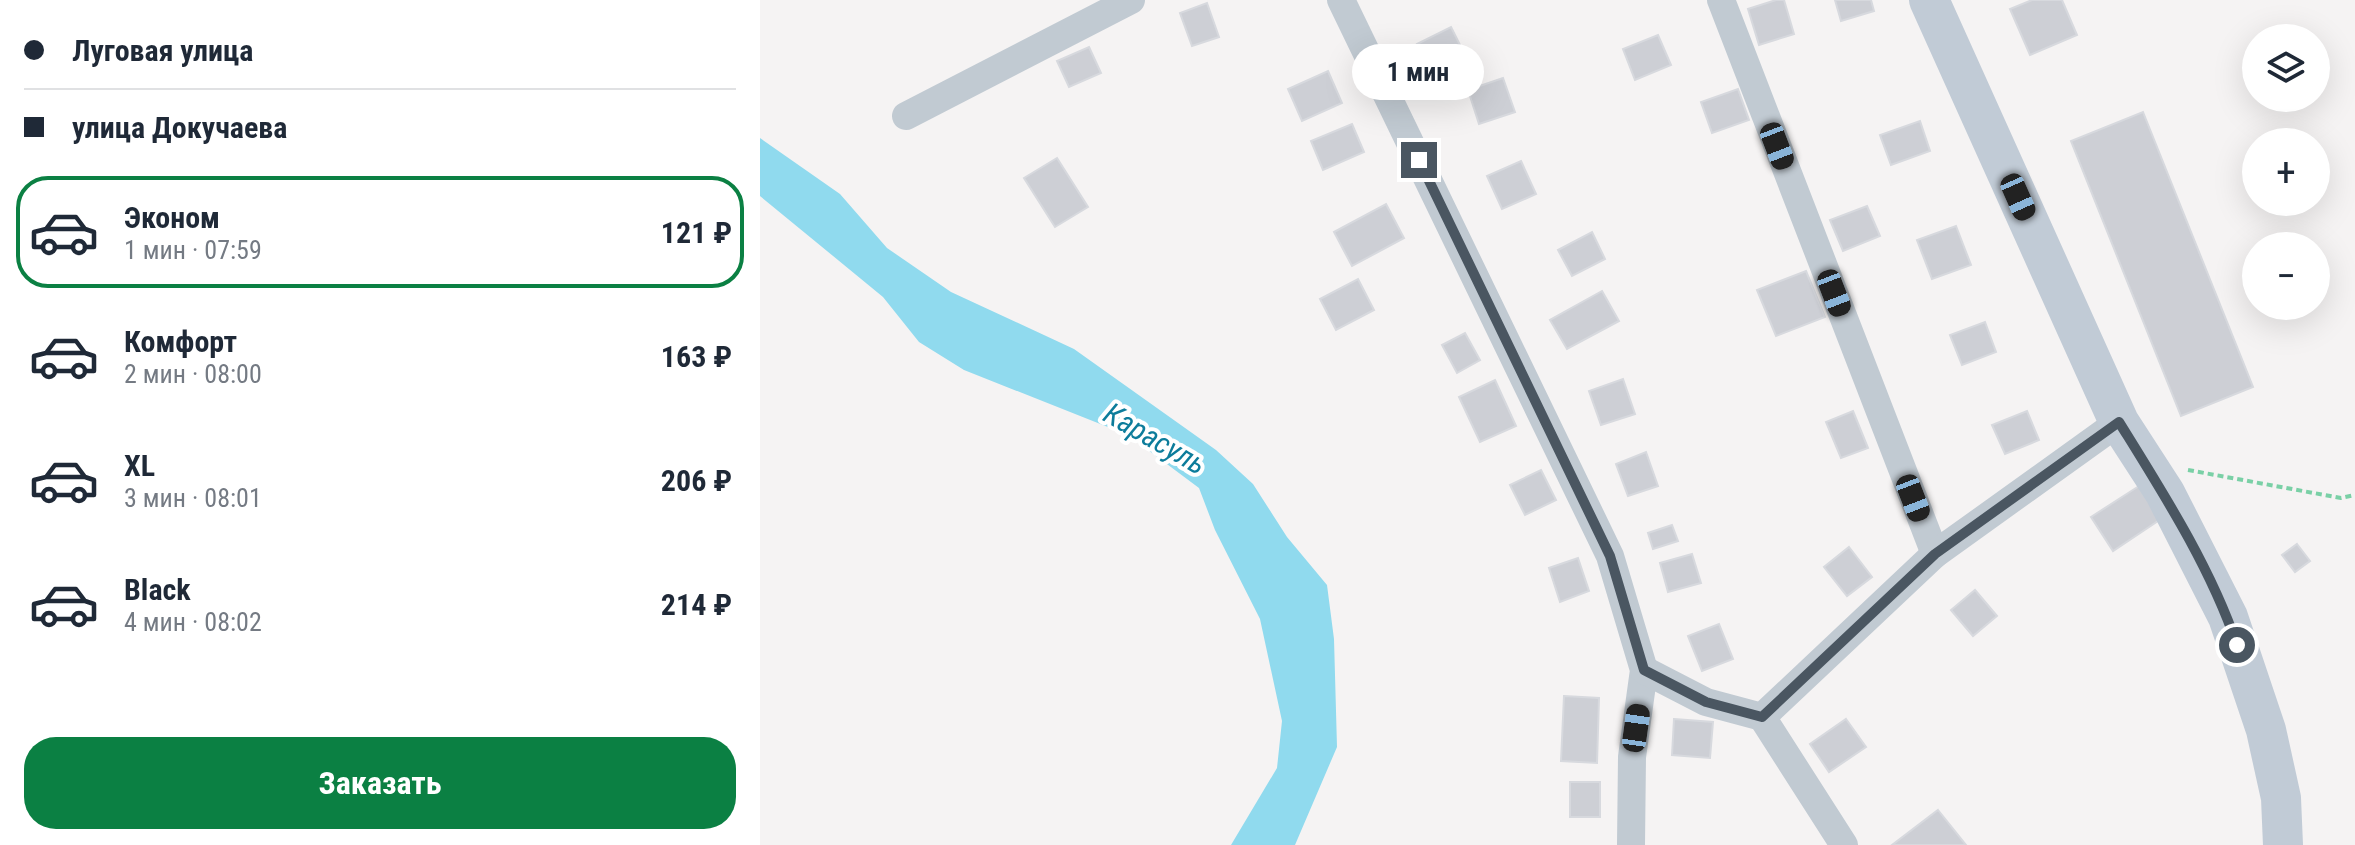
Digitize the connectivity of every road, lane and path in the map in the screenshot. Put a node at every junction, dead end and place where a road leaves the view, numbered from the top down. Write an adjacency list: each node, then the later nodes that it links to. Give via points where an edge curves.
1 (1131, 0): 5 (street)
2 (1341, 0): 10 (street, via 1610,556)
3 (1721, 0): 9 (street)
4 (1929, 0): 6 (main road)
5 (906, 116)
6 (2119, 422): 9 (street); 14 (main road, via 2165,493 2228,617 2266,730 2281,798)
7 (2182, 468): 8 (path, via 2341,498)
8 (2355, 495)
9 (1935, 554): 11 (street)
10 (1644, 670): 11 (street, via 1706,702); 12 (street, via 1632,757)
11 (1762, 717): 13 (street)
12 (1631, 845)
13 (1844, 845)
14 (2283, 845)

